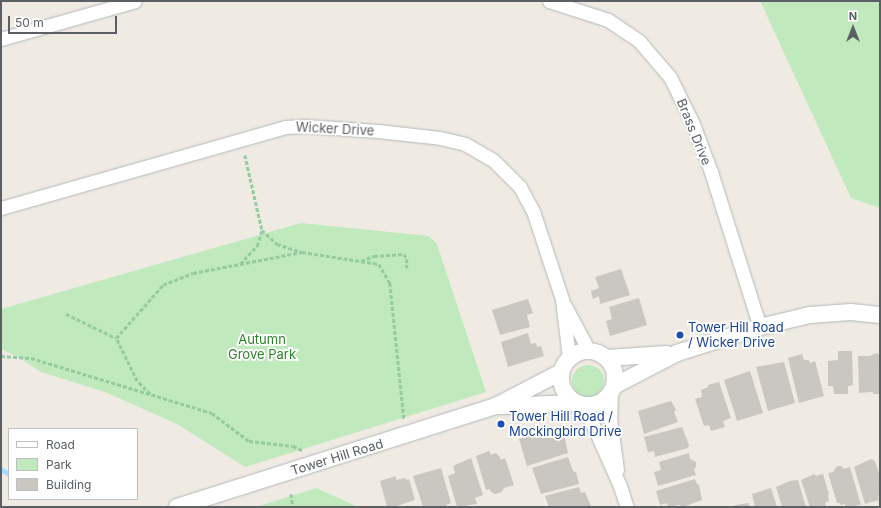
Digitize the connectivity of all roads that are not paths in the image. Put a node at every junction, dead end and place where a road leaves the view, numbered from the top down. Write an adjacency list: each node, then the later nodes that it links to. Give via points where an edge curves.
1 (135, 1): 3 (street)
2 (550, 1): 7 (street, Brass Drive, via 608,20 639,41 670,77 696,131)
3 (1, 39)
4 (1, 208): 5 (street, Wicker Drive, via 285,127 346,128 440,138 465,144 480,152 493,160 520,187 533,210)
5 (562, 299): 8 (street, Wicker Drive); 11 (street, Wicker Drive)
6 (880, 315): 7 (street, via 851,312 810,315)
7 (760, 327): 9 (street)
8 (589, 351): 10 (street); 11 (street, via 575,354)
9 (677, 353): 10 (street); 12 (street)
10 (607, 358): 12 (street, via 615,374)
11 (565, 365): 13 (street, via 560,381 563,390); 14 (street, Tower Hill Road)
12 (613, 389): 13 (street, via 605,400 598,404); 15 (street, via 610,418)
13 (577, 404): 14 (street, Tower Hill Road); 15 (street, via 592,423)
14 (496, 406): 16 (street, Tower Hill Road)
15 (620, 486): 17 (street)
16 (177, 507)
17 (627, 507)

